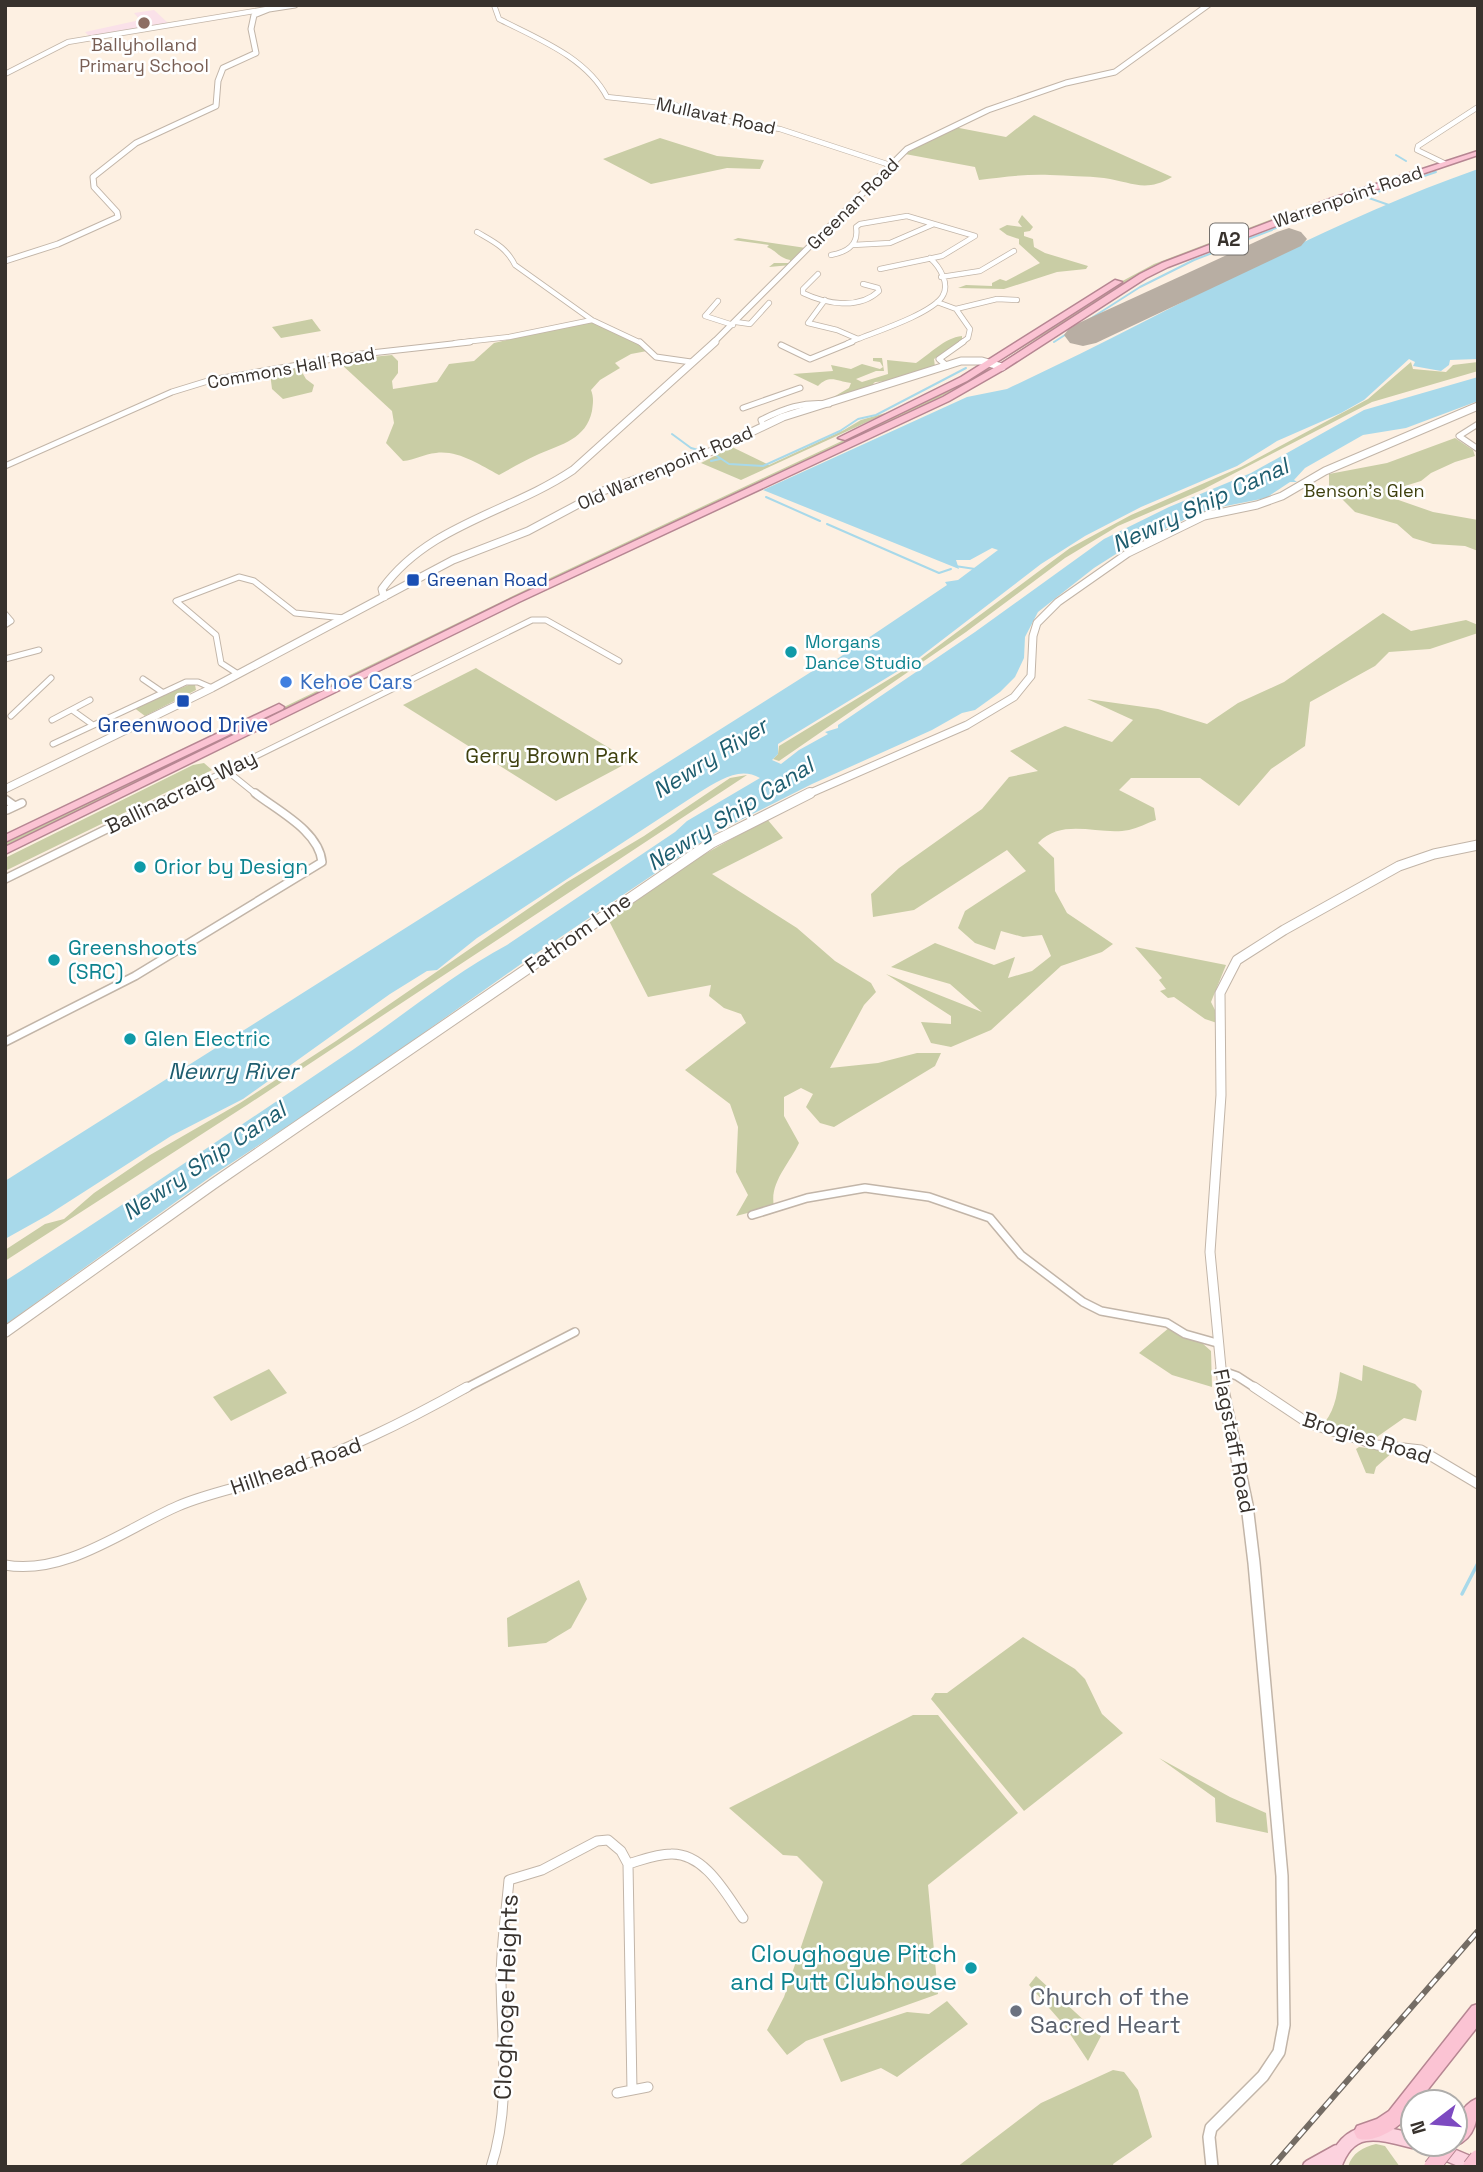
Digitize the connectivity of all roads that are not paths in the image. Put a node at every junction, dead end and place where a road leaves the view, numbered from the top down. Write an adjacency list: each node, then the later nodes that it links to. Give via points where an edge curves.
1 (277, 5): 5 (street)
2 (295, 5): 5 (street)
3 (494, 5): 12 (street, Mullavat Road, via 499,19 563,51 591,73 607,97 672,104 720,120 780,129)
4 (1208, 5): 12 (street, Greenan Road, via 1115,72 1068,82 988,110 907,149)
5 (269, 9): 6 (street, via 68,41); 19 (street, via 251,20 256,53 223,68 216,106 137,143 93,177 94,187 118,217)
6 (5, 74)
7 (1478, 107): 10 (street, via 1419,146 1417,150)
8 (1478, 148): 10 (highway, Warrenpoint Road / A2)
9 (1478, 153): 11 (highway, Warrenpoint Road / A2)
10 (1435, 160): 11 (street); 38 (highway, Warrenpoint Road / A2, via 1183,250 1081,303)
11 (1444, 163): 40 (highway, Warrenpoint Road / A2, via 1165,265)
12 (890, 165): 32 (street, Greenan Road)
13 (934, 224): 15 (street, via 890,243); 15 (street, via 906,214 857,225 858,239); 18 (street, via 975,236)
14 (477, 232): 31 (street, via 502,246 515,265)
15 (853, 245): 17 (street)
16 (1002, 251): 23 (street, via 1013,252 971,275)
17 (832, 257)
18 (930, 258): 20 (street); 23 (street)
19 (5, 261)
20 (880, 269)
21 (951, 272): 23 (street)
22 (818, 274): 25 (street, via 803,290)
23 (942, 275): 28 (street, via 944,293)
24 (863, 284): 25 (street, via 878,288 870,301)
25 (825, 300): 35 (street, via 808,323)
26 (1017, 300): 30 (street, via 993,299)
27 (718, 301): 32 (street, via 705,316)
28 (937, 302): 30 (street); 35 (street)
29 (768, 305): 33 (street)
30 (956, 309): 39 (street, via 970,332 965,341 939,359)
31 (592, 320): 37 (street, via 639,341 656,357); 50 (street, Commons Hall Road, via 509,337 362,354 211,380 172,392)
32 (735, 323): 33 (street); 37 (street, Greenan Road)
33 (750, 324): 34 (street)
34 (744, 331)
35 (858, 339): 36 (street, via 810,359)
36 (782, 345)
37 (691, 362): 51 (street, Greenan Road, via 556,483 447,533 407,558 386,581)
38 (990, 363): 39 (street, Old Warrenpoint Road, via 969,360); 40 (street, Old Warrenpoint Road); 73 (highway, A2, via 936,395 506,596)
39 (947, 366): 43 (street, Old Warrenpoint Road)
40 (1002, 367): 75 (highway, A2, via 946,399 516,600)
41 (800, 388): 42 (street)
42 (770, 398): 45 (street); 46 (street)
43 (830, 404): 46 (street, via 815,401); 48 (street, Old Warrenpoint Road)
44 (1478, 406): 79 (main road, Fathom Line, via 1325,471 1282,496 1204,516 1128,553 1058,602 1037,623 1031,676 1014,697 967,724 815,790 711,842 212,1184)
45 (743, 408)
46 (783, 408): 48 (street, via 761,420)
47 (1478, 424): 49 (street, via 1459,434)
48 (763, 425): 51 (street, Old Warrenpoint Road, via 699,457 603,491 539,526 463,556)
49 (1478, 449)
50 (5, 466)
51 (384, 597): 53 (street, Old Warrenpoint Road)
52 (5, 614): 54 (street, via 11,621)
53 (344, 618): 58 (street, Old Warrenpoint Road); 58 (street, via 290,611 248,577 176,601 216,635 222,663)
54 (5, 625)
55 (39, 650): 56 (street)
56 (5, 659)
57 (619, 661): 69 (street, Ballinacraig Way, via 546,620 532,620)
58 (238, 674): 61 (street, Old Warrenpoint Road)
59 (51, 678): 65 (street)
60 (143, 679): 62 (street)
61 (212, 688): 62 (street, via 192,681); 70 (street, Old Warrenpoint Road)
62 (162, 692): 67 (street)
63 (90, 700): 64 (street)
64 (72, 710): 66 (street); 67 (street)
65 (10, 716)
66 (52, 720)
67 (93, 725): 68 (street)
68 (53, 744)
69 (226, 769): 76 (street, Ballinacraig Way); 77 (street, via 312,837 321,850 322,862 135,976)
70 (5, 789)
71 (5, 799): 72 (street, via 19,805)
72 (7, 810)
73 (5, 839)
74 (1478, 845): 81 (street, Flagstaff Road, via 1399,866 1247,952 1231,969 1220,993 1221,1095 1210,1252)
75 (5, 851)
76 (5, 879)
77 (5, 1042)
78 (752, 1215): 81 (street, via 807,1198 865,1188 929,1197 990,1218 1021,1255 1083,1302 1101,1311 1167,1323 1185,1334)
79 (5, 1332)
80 (575, 1332): 84 (street, Hillhead Road, via 350,1448 180,1505 66,1560 21,1569)
81 (1217, 1343): 82 (street, Flagstaff Road)
82 (1220, 1370): 83 (street, Brogies Road, via 1237,1376 1308,1423 1377,1445 1421,1450); 97 (street, Flagstaff Road, via 1254,1563 1283,1876 1284,2025 1279,2052 1268,2070 1211,2128)
83 (1478, 1484)
84 (5, 1565)
85 (628, 1864): 86 (street, via 682,1855 710,1876); 89 (street); 96 (street, Cloghoge Heights, via 608,1840 597,1841 542,1870 509,1880 501,1975 502,2126)
86 (743, 1917)
87 (1478, 2012): 91 (highway, via 1395,2117)
88 (648, 2087): 89 (street)
89 (632, 2090): 90 (street)
90 (617, 2093)
91 (1363, 2132): 92 (main road); 95 (main road, via 1346,2141)
92 (1399, 2137)
93 (1456, 2158): 100 (main road)
94 (1478, 2158): 99 (highway, bridge)
95 (1335, 2159): 98 (main road)
96 (491, 2167)
97 (1212, 2167)
98 (1310, 2167)
99 (1471, 2167)
100 (1477, 2167)

